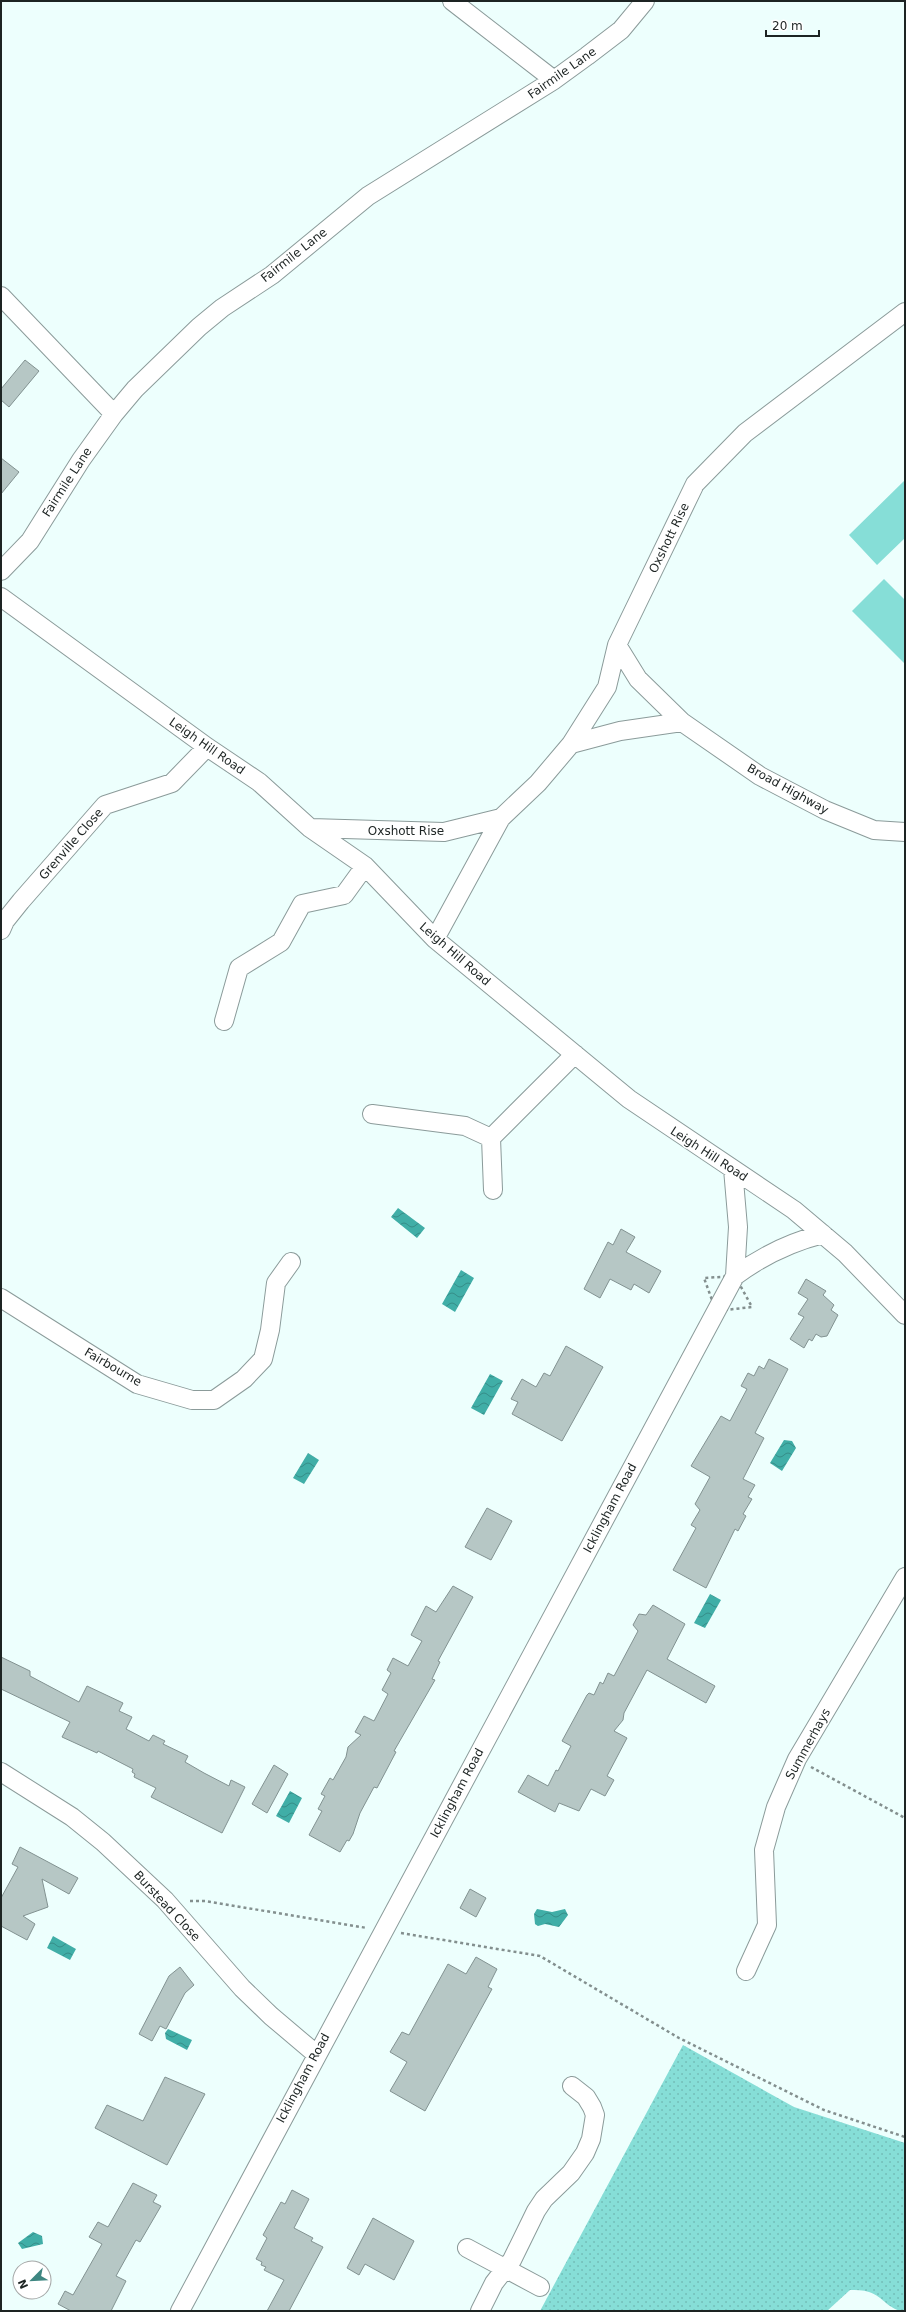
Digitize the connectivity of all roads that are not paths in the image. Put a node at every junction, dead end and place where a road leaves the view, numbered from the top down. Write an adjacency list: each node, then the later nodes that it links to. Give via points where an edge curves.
1 (452, 1): 3 (street)
2 (645, 1): 3 (street, Fairmile Lane, via 621,30)
3 (554, 80): 6 (street, Fairmile Lane, via 368,196 272,275 222,308 199,327 135,389)
4 (1, 296): 6 (street)
5 (905, 312): 9 (street, Oxshott Rise, via 745,433 695,484)
6 (114, 414): 7 (street, Fairmile Lane, via 80,460 30,541)
7 (1, 571)
8 (1, 597): 12 (street, Leigh Hill Road)
9 (617, 645): 10 (street, Broad Highway, via 638,678); 11 (street, Oxshott Rise, via 607,687)
10 (682, 722): 11 (street, via 620,731); 15 (street, Broad Highway, via 760,776 825,810 874,830)
11 (570, 744): 13 (street, Oxshott Rise, via 538,783)
12 (207, 747): 14 (street, Leigh Hill Road, via 259,782); 17 (street, Grenville Close, via 172,783 105,805 21,901)
13 (501, 818): 14 (street, Oxshott Rise, via 444,832); 18 (street, Oxshott Rise)
14 (310, 828): 16 (street, Leigh Hill Road)
15 (905, 832)
16 (366, 866): 18 (street, Leigh Hill Road); 19 (street, via 344,895 302,904 281,942 239,968)
17 (1, 930)
18 (435, 939): 20 (street, Leigh Hill Road)
19 (224, 1021)
20 (575, 1054): 22 (street); 23 (street, Leigh Hill Road, via 629,1099)
21 (372, 1114): 22 (street, via 465,1126)
22 (491, 1138): 24 (street)
23 (733, 1169): 25 (street, Leigh Hill Road, via 794,1210); 27 (street, Icklingham Road, via 738,1227)
24 (493, 1190)
25 (824, 1234): 27 (street, Icklingham Road, via 775,1250); 29 (street, Leigh Hill Road, via 874,1281)
26 (291, 1262): 28 (street, Fairbourne, via 276,1283 270,1330 263,1359 244,1379 214,1400 192,1400 137,1384)
27 (735, 1276): 33 (street, Icklingham Road)
28 (1, 1298)
29 (905, 1315)
30 (905, 1577): 32 (street, Summerhays, via 797,1759 776,1807 764,1850 767,1925)
31 (2, 1776): 33 (street, Burstead Close, via 72,1817 114,1852 165,1900 242,1988)
32 (746, 1971)
33 (316, 2054): 38 (street, Icklingham Road)
34 (572, 2086): 36 (street, via 586,2097 592,2107 594,2115 591,2139 571,2173 540,2205)
35 (467, 2248): 36 (street)
36 (506, 2268): 37 (street); 39 (street, via 494,2283)
37 (540, 2287)
38 (180, 2311)
39 (480, 2311)

